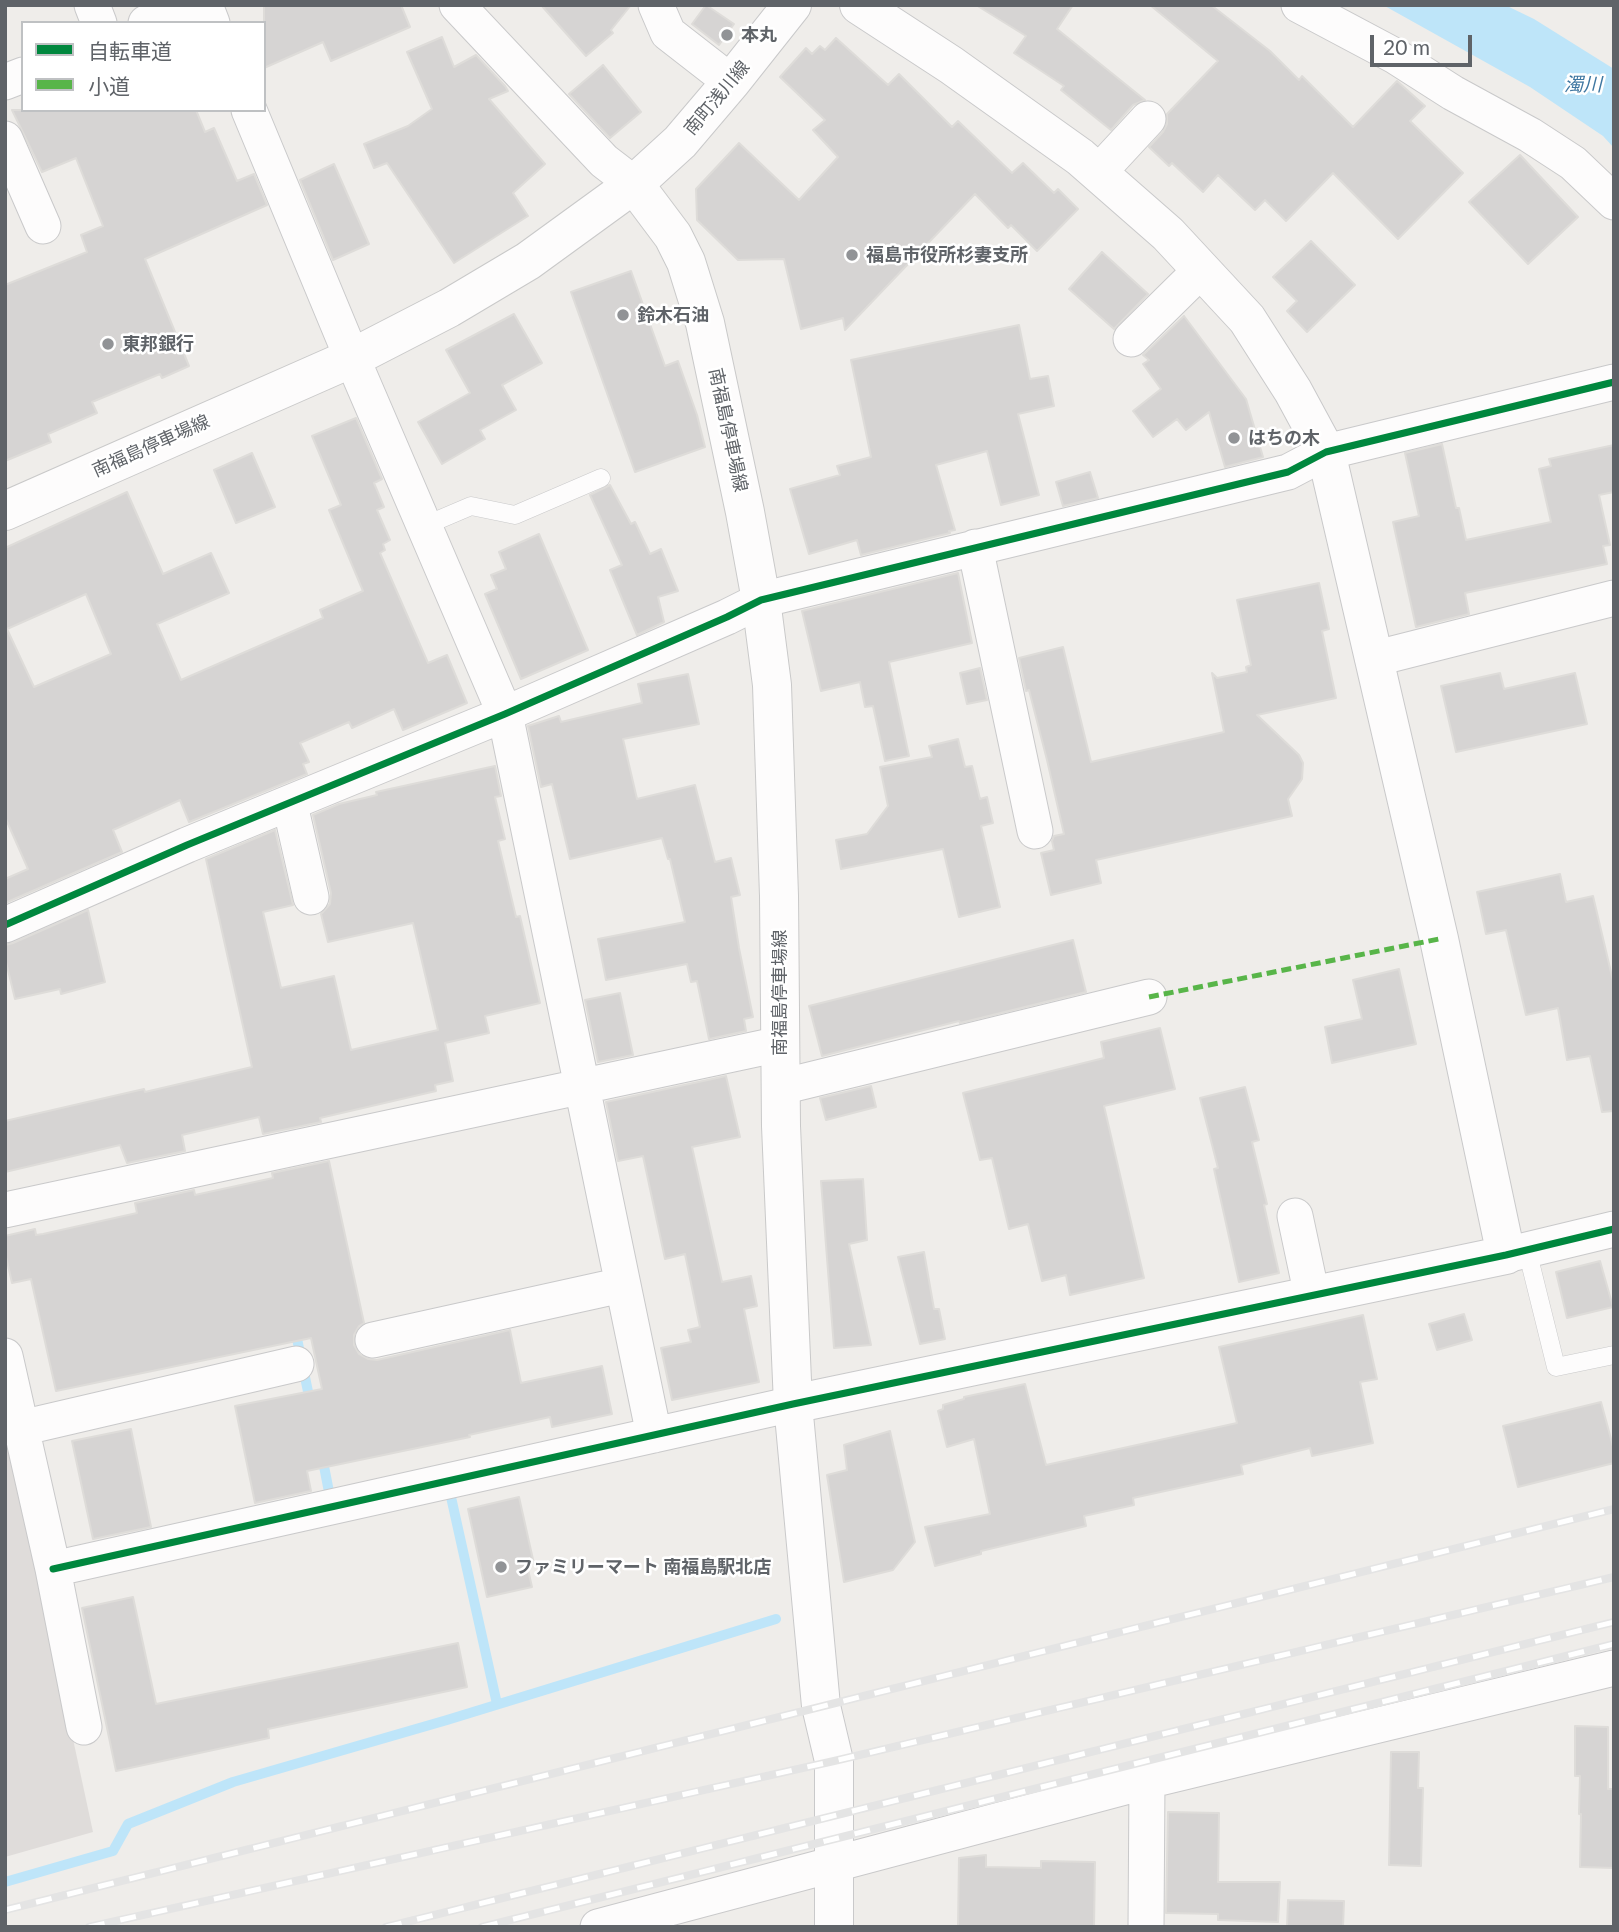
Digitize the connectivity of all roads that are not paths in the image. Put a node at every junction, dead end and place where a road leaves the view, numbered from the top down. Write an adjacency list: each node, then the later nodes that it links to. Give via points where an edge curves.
1 (457, 5): 13 (street, via 604,161)
2 (656, 5): 8 (street, via 668,33)
3 (792, 5): 8 (street, 南町浅川線)
4 (859, 5): 12 (street, via 951,65)
5 (1299, 5): 14 (street, via 1530,135 1573,163)
6 (194, 9): 7 (street)
7 (153, 21)
8 (731, 82): 13 (street, 南町浅川線, via 680,142)
9 (249, 112): 18 (street)
10 (1148, 119): 12 (street)
11 (5, 139): 15 (street)
12 (1098, 173): 16 (street, via 1168,234)
13 (634, 184): 18 (street, 南福島停車場線, via 528,261); 26 (street, 南福島停車場線, via 673,236 705,323)
14 (1614, 202)
15 (43, 226)
16 (1201, 270): 17 (street); 20 (street, via 1247,319)
17 (1131, 339)
18 (352, 358): 22 (street, 南福島停車場線); 23 (street)
19 (1614, 382): 20 (street)
20 (1326, 452): 24 (street, via 1288,472); 27 (street)
21 (601, 478): 23 (lane, via 515,514 471,506)
22 (5, 511)
23 (424, 526): 28 (street)
24 (975, 547): 26 (street); 30 (street)
25 (1614, 598): 27 (street)
26 (761, 600): 28 (street); 34 (street, 南福島停車場線, via 772,685)
27 (1373, 659): 40 (street)
28 (505, 714): 29 (street); 36 (street)
29 (289, 805): 31 (street); 32 (street)
30 (1035, 831)
31 (311, 897)
32 (5, 925)
33 (1149, 998): 35 (street)
34 (780, 1044): 35 (street, 南福島停車場線); 36 (street)
35 (781, 1087): 47 (street, 南福島停車場線)
36 (581, 1088): 37 (street); 41 (street)
37 (5, 1210)
38 (1295, 1216): 42 (street)
39 (1614, 1229): 40 (street)
40 (1516, 1253): 42 (street); 44 (lane, via 1556,1367)
41 (622, 1285): 43 (street); 49 (street)
42 (1312, 1296): 47 (street)
43 (373, 1340)
44 (1614, 1355)
45 (5, 1356): 48 (street)
46 (296, 1364): 48 (street)
47 (793, 1404): 49 (street); 55 (street, 南福島停車場線, via 821,1706 834,1760)
48 (21, 1428): 50 (street)
49 (654, 1436): 51 (street)
50 (17, 1469): 51 (street)
51 (52, 1569): 53 (street)
52 (1614, 1668): 54 (street)
53 (84, 1727)
54 (1147, 1781): 55 (street); 58 (street)
55 (834, 1866): 56 (street); 57 (street, 南福島停車場線)
56 (618, 1924)
57 (834, 1927)
58 (1146, 1927)

